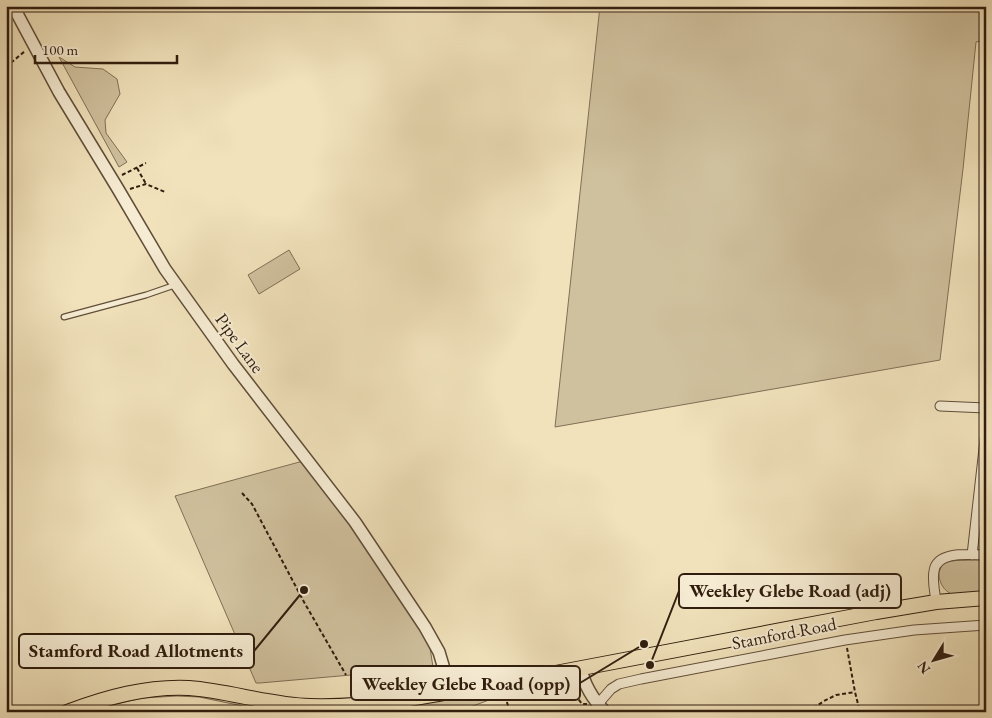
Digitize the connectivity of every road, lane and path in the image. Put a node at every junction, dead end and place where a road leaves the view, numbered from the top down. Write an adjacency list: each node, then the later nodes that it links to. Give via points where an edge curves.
1 (13, 6): 2 (street, Pipe Lane)
2 (32, 44): 3 (path); 10 (street, Pipe Lane)
3 (6, 67)
4 (146, 162): 5 (path)
5 (137, 168): 6 (path); 7 (path)
6 (123, 174)
7 (146, 184): 8 (path); 9 (path)
8 (131, 188)
9 (164, 192)
10 (176, 284): 11 (lane); 27 (street, Pipe Lane, via 233,364 355,522 426,627 439,652)
11 (64, 317)
12 (940, 406): 13 (street)
13 (986, 408)
14 (986, 431): 15 (street)
15 (984, 459): 17 (street)
16 (242, 493): 25 (path, via 252,504)
17 (981, 511): 18 (street)
18 (972, 555): 19 (street); 21 (street, via 951,555 935,567)
19 (986, 555)
20 (986, 598): 21 (main road, Stamford Road)
21 (936, 602): 24 (main road, Stamford Road)
22 (986, 625): 31 (street, Stamford Road, via 914,630 845,640 641,679 611,689)
23 (846, 645): 28 (path)
24 (581, 668): 27 (main road, Stamford Road, via 545,675 536,680 525,682 517,679); 31 (street, via 587,687)
25 (346, 675)
26 (570, 680): 30 (path)
27 (451, 692): 32 (main road, Stamford Road, via 361,704 308,706 190,688 165,688 117,695)
28 (855, 692): 34 (path, via 836,695); 35 (path)
29 (505, 696): 33 (path)
30 (582, 704)
31 (602, 708)
32 (67, 712)
33 (510, 712)
34 (808, 712)
35 (860, 712)

